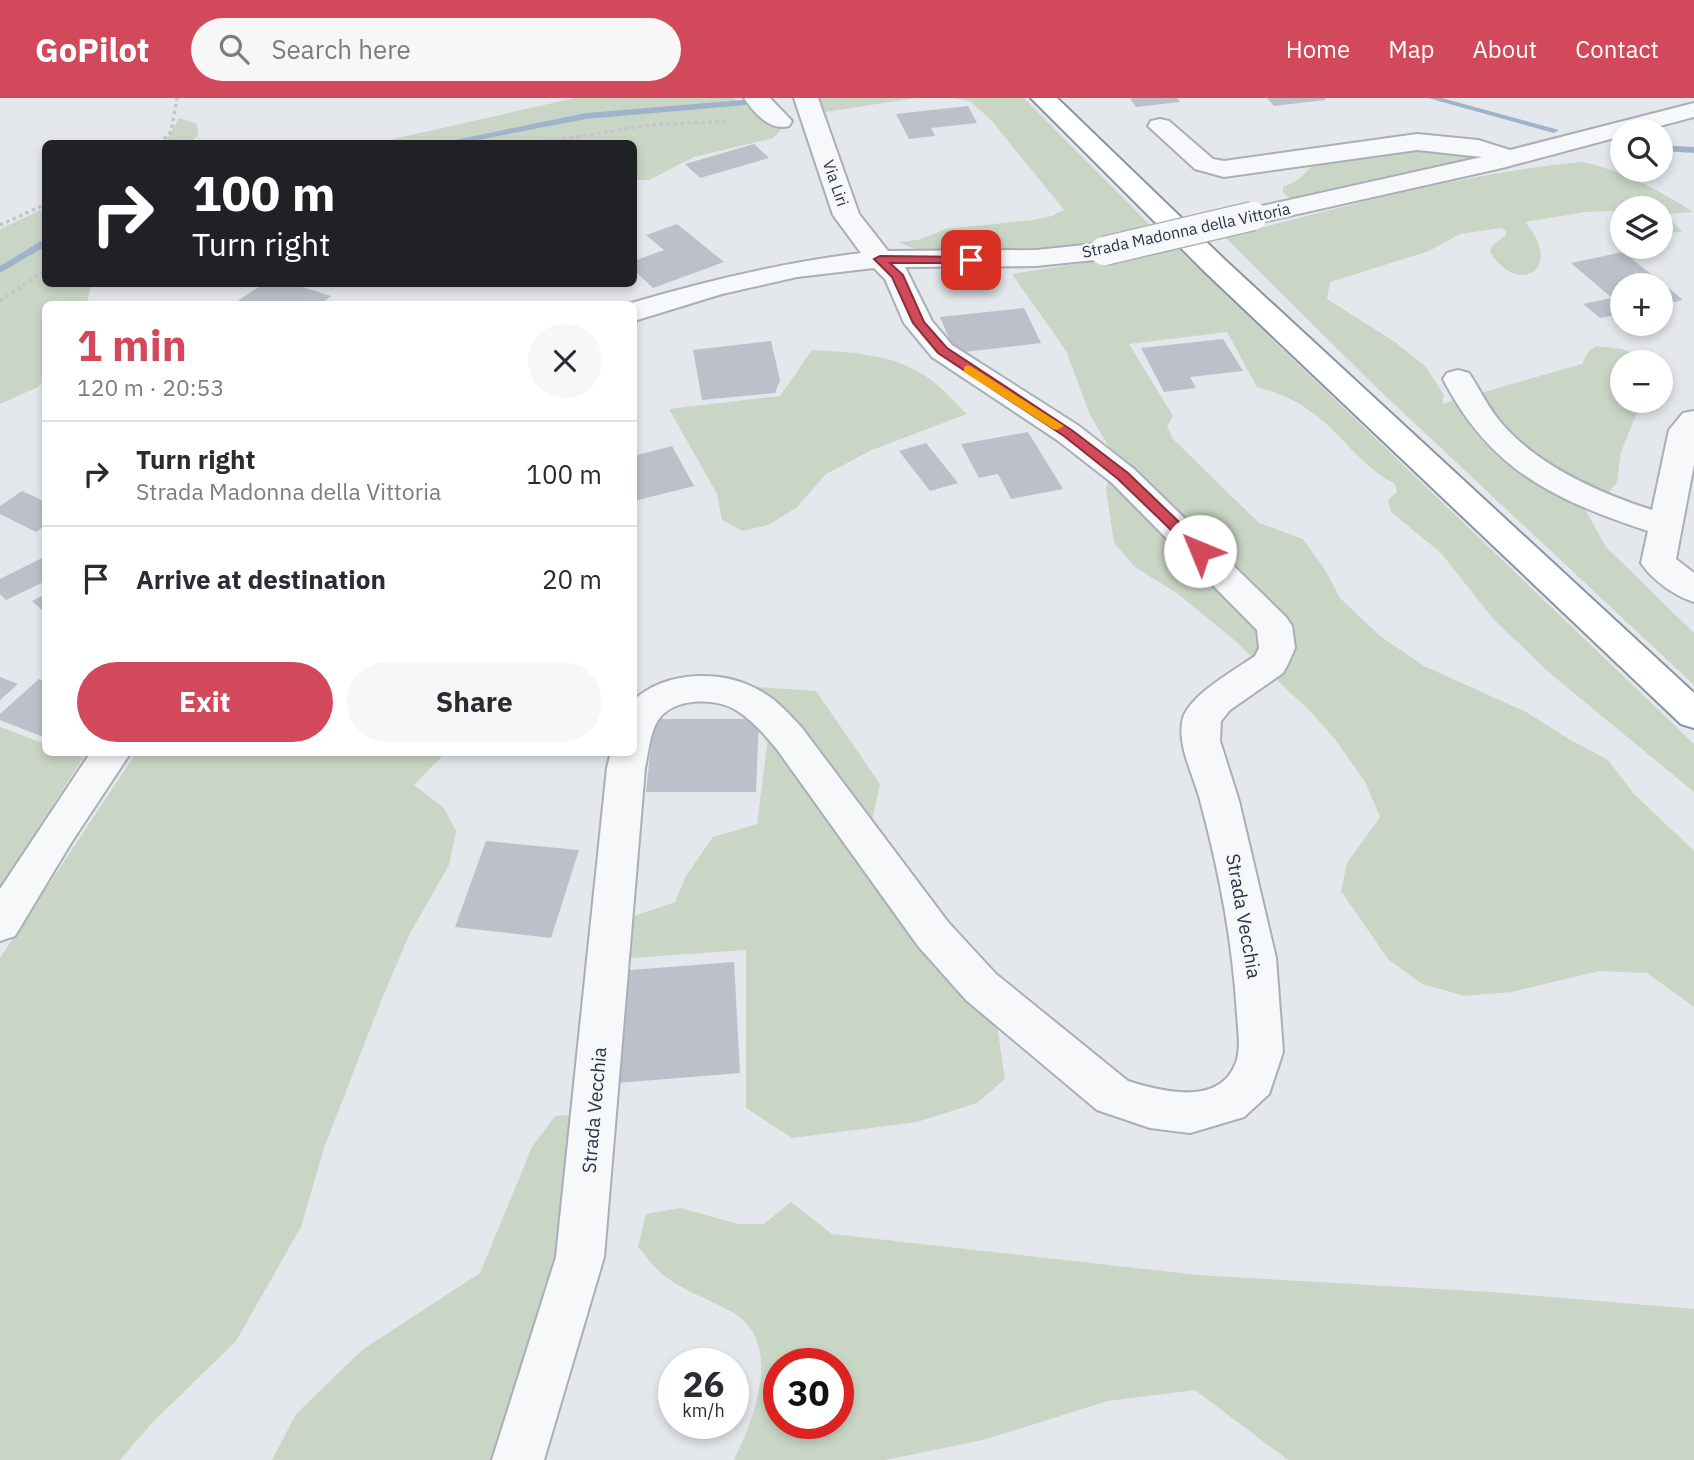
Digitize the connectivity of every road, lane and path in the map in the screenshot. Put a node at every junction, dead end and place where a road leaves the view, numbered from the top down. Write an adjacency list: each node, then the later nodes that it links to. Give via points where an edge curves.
1 (177, 98): 8 (path, via 171,132)
2 (756, 98): 6 (street)
3 (806, 98): 13 (street, Via Liri, via 846,215)
4 (1043, 98): 21 (highway, via 1215,266)
5 (1693, 110): 10 (street, Strada Madonna della Vittoria)
6 (780, 121): 9 (path, via 648,125)
7 (1160, 126): 10 (street, via 1203,164 1224,169 1417,142)
8 (163, 140)
9 (559, 140)
10 (1515, 157): 13 (street, Strada Madonna della Vittoria, bridge, via 1104,251 1036,258)
11 (42, 206): 12 (path)
12 (0, 225)
13 (880, 259): 16 (street, Strada Madonna della Vittoria, via 775,273); 22 (street, Strada Vecchia, via 897,275 919,323 942,351 1068,433 1123,476 1274,626 1278,648 1270,664 1217,701 1202,718 1200,741 1220,801 1255,958 1261,1052 1253,1080 1228,1103 1190,1113 1150,1108 1112,1096 981,986 933,934 767,714 744,698 710,689 682,690 657,701)
14 (42, 273): 15 (path)
15 (0, 301)
16 (637, 311)
17 (1458, 379): 19 (street, via 1483,423 1539,471 1577,493)
18 (1694, 419): 19 (street, via 1685,430)
19 (1666, 526): 20 (street, via 1658,563)
20 (1694, 590)
21 (1694, 715)
22 (637, 727)
23 (109, 756): 25 (street)
24 (629, 756): 26 (street, Strada Vecchia, via 580,1258)
25 (0, 924)
26 (518, 1460)

